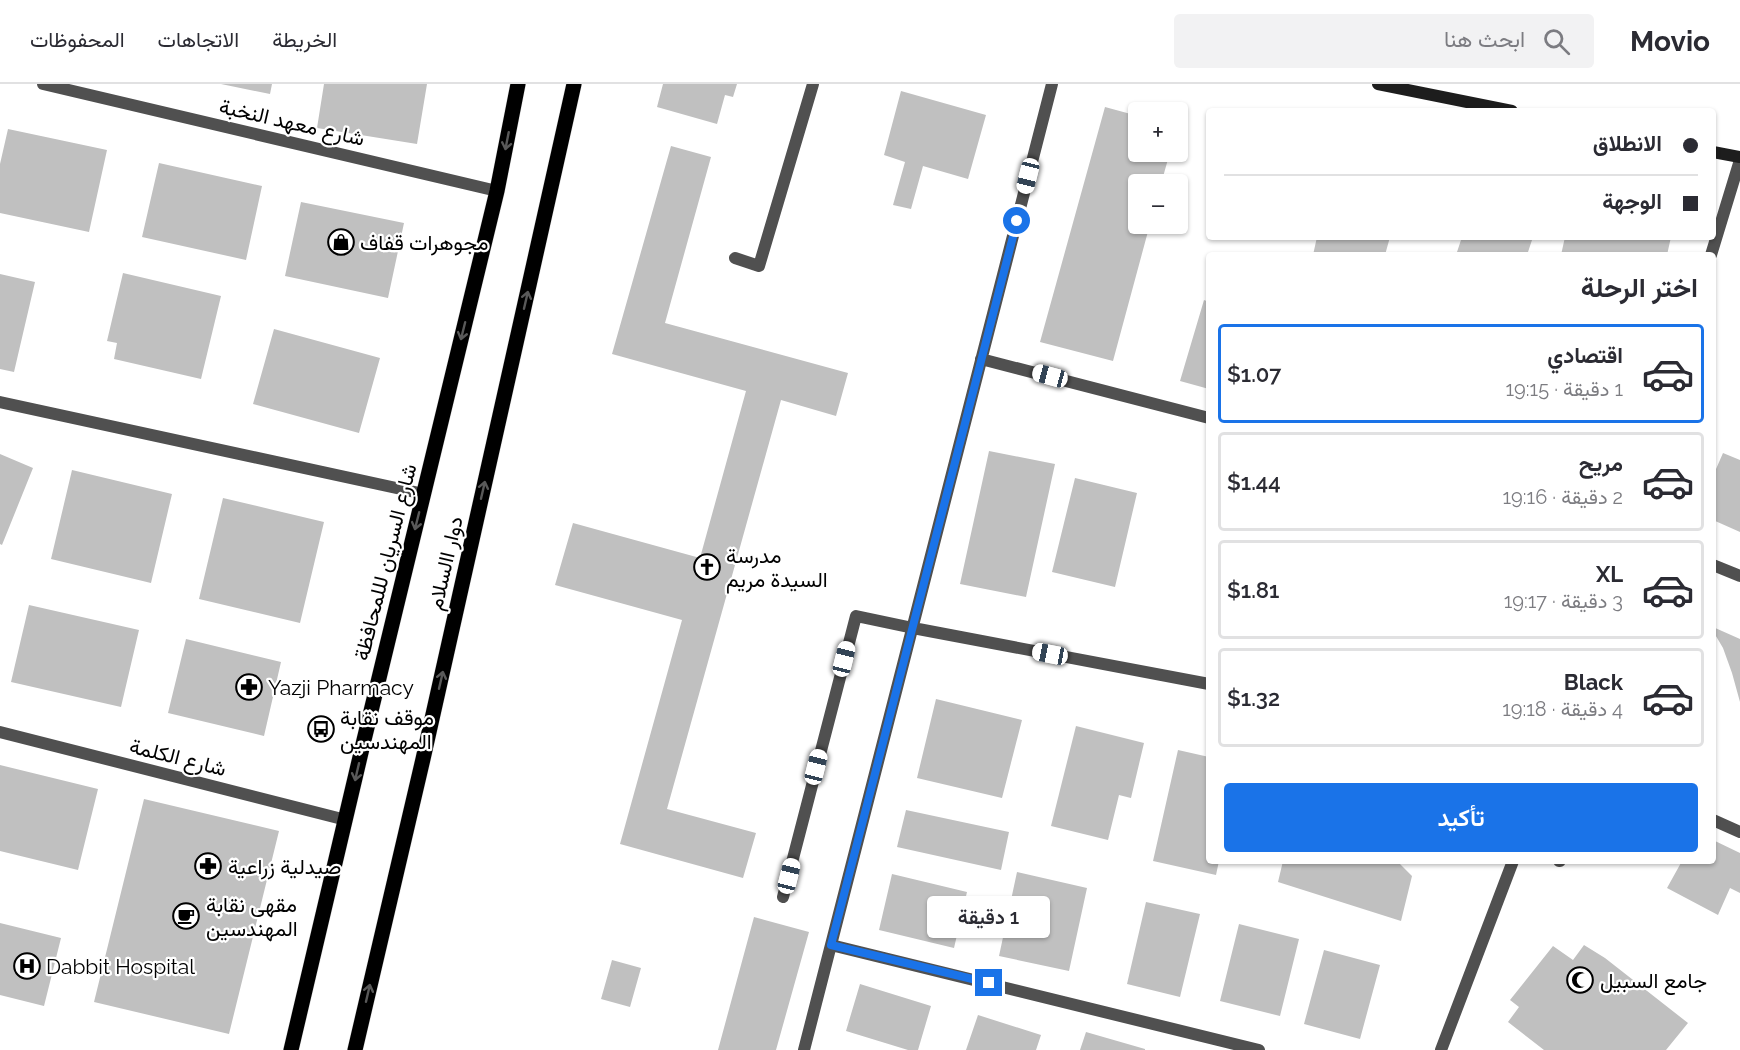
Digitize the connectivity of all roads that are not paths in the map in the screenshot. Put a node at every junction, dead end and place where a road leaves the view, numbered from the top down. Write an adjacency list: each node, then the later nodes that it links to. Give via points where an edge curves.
1 (43, 84): 10 (street, شارع معهد النخبة)
2 (518, 84): 10 (main road, شارع السريان لللمحافظة, one-way to 10)
3 (574, 84): 29 (main road, دوار االسلام, one-way to 3)
4 (813, 84): 12 (street, via 759,266)
5 (1052, 84): 13 (street)
6 (1378, 84): 7 (main road)
7 (1497, 108)
8 (1716, 153): 9 (main road)
9 (1740, 158): 11 (street)
10 (497, 191): 16 (main road, شارع السريان لللمحافظة, one-way to 16)
11 (1716, 238)
12 (735, 258)
13 (981, 359): 15 (street); 19 (street)
14 (0, 402): 16 (street)
15 (1206, 417)
16 (424, 494): 22 (main road, شارع السريان لللمحافظة, one-way to 22)
17 (1716, 566): 18 (street)
18 (1740, 576)
19 (913, 628): 20 (street); 26 (street, via 856,616); 27 (street)
20 (1206, 683)
21 (0, 732): 22 (street, شارع الكلمة)
22 (346, 820): 28 (main road, شارع السريان لللمحافظة)
23 (1716, 821): 24 (street)
24 (1740, 832)
25 (1512, 864): 32 (street)
26 (783, 897)
27 (831, 945): 30 (street); 31 (street)
28 (291, 1050)
29 (355, 1050)
30 (804, 1050)
31 (1259, 1050)
32 (1441, 1050)

